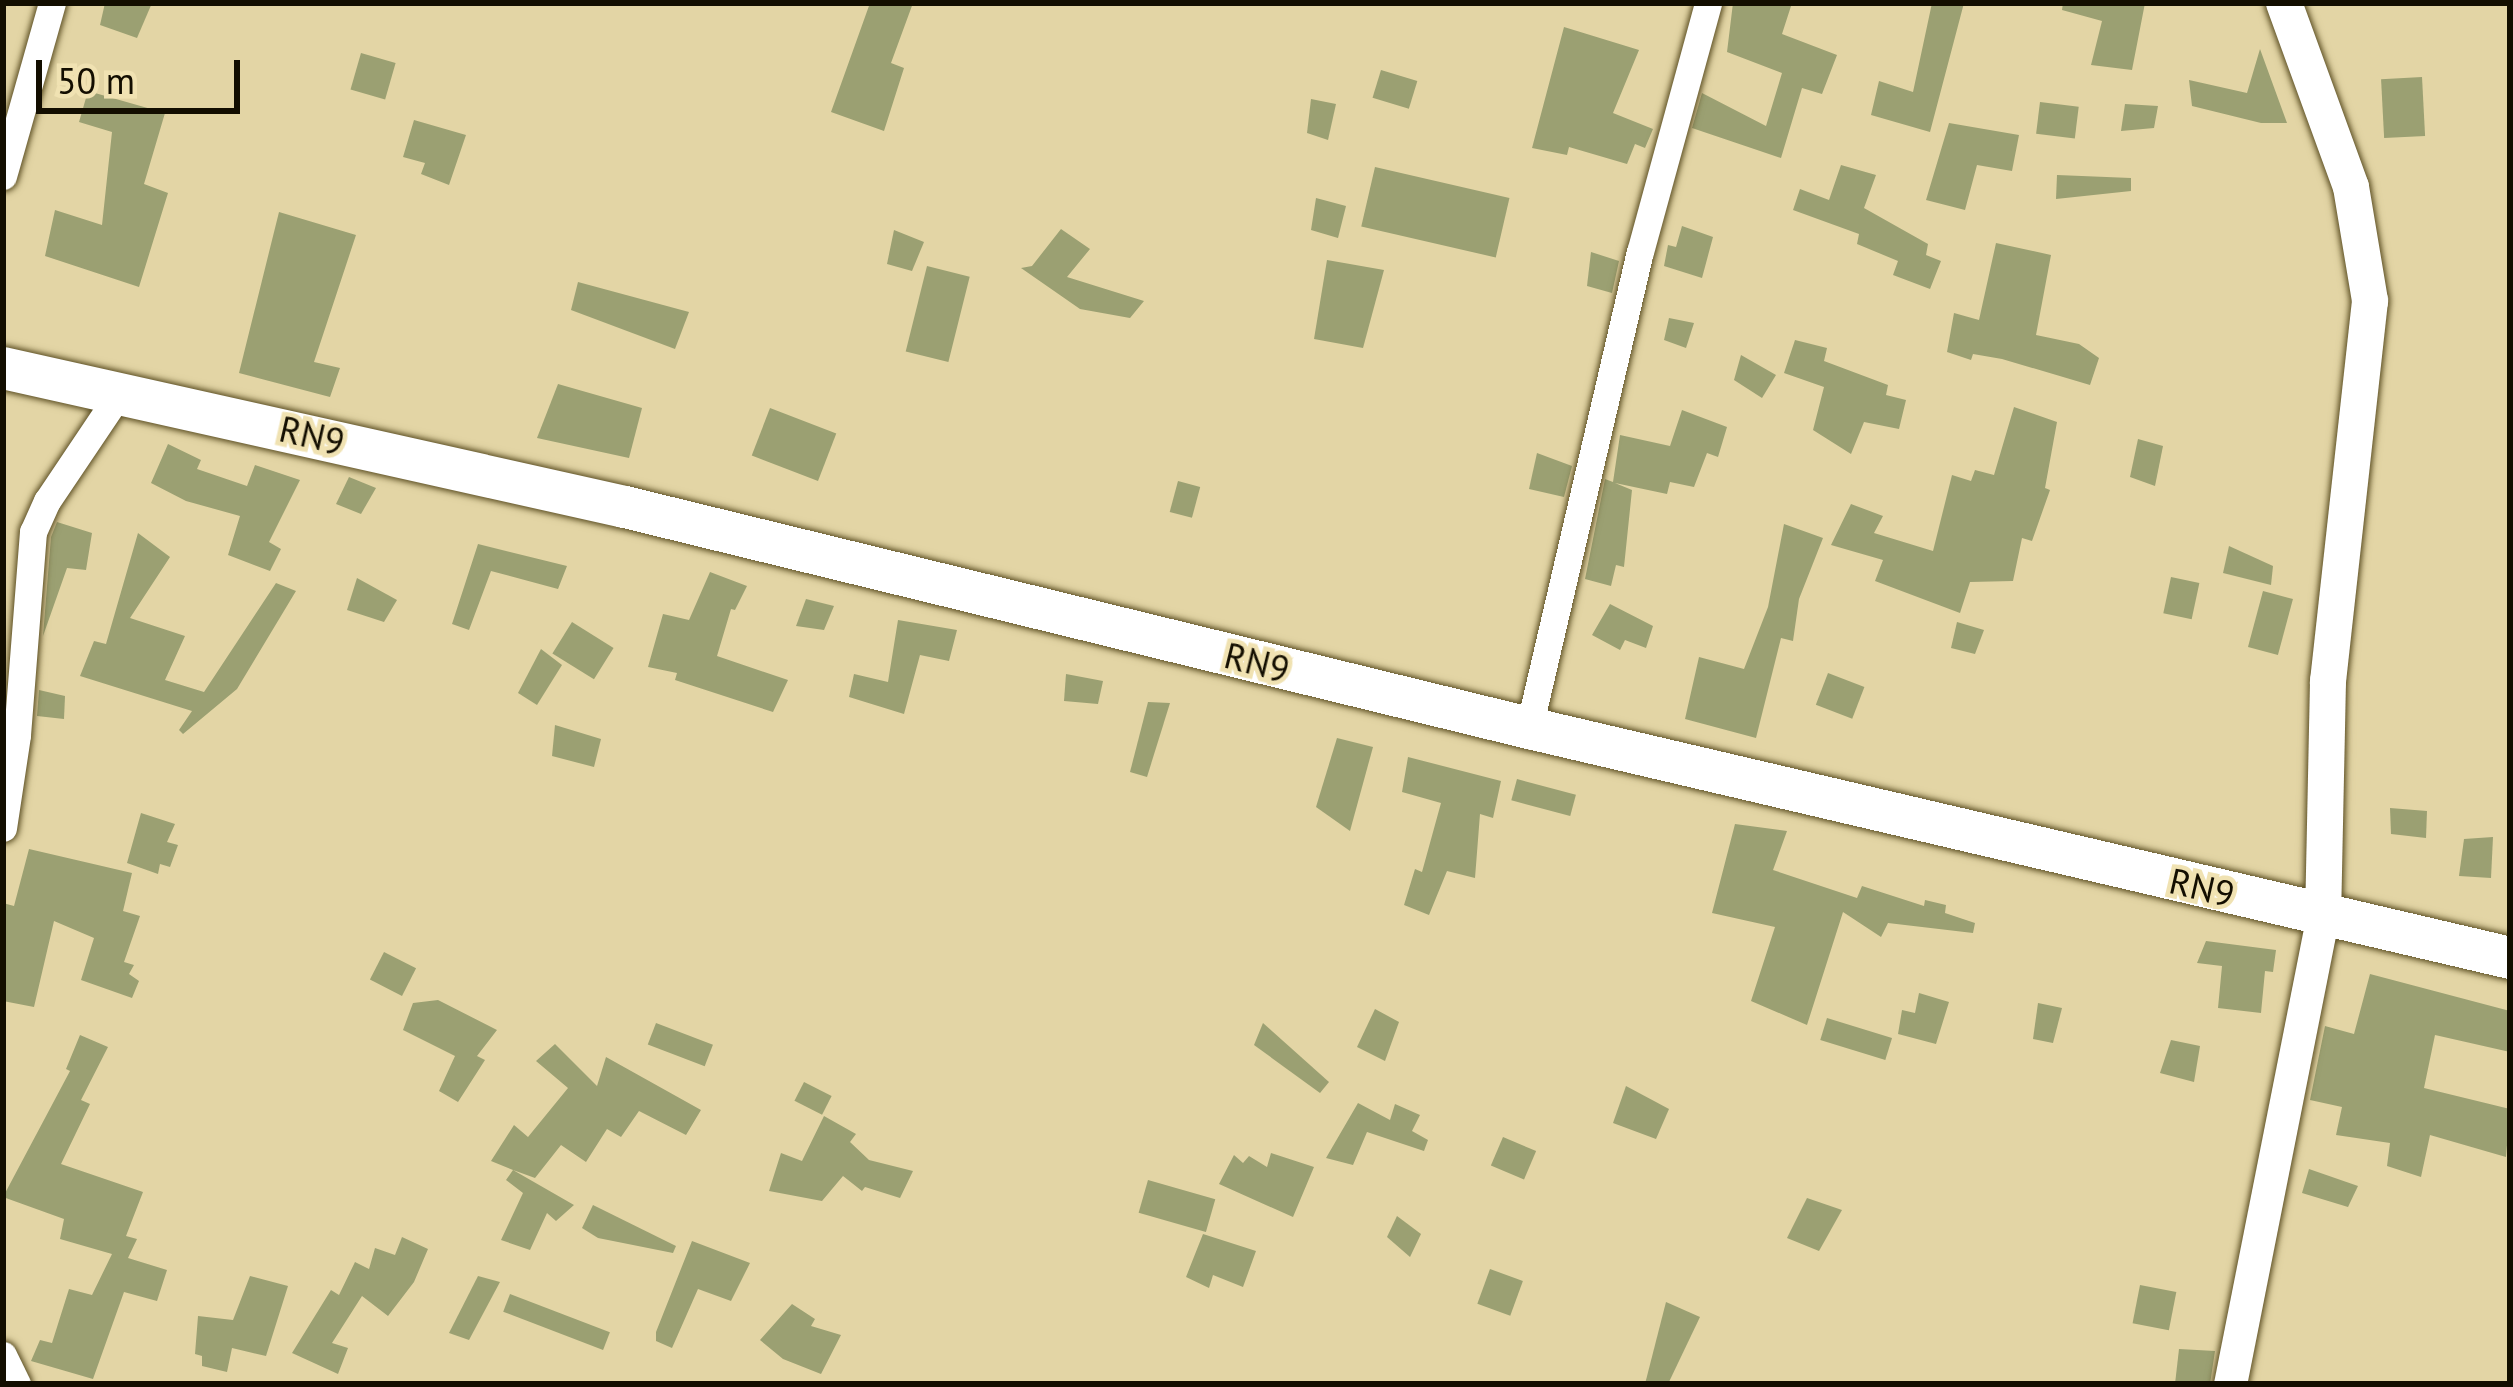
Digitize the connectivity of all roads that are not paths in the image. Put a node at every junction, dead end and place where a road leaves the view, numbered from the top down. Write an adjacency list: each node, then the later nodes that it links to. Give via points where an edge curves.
1 (52, 3): 4 (street)
2 (1708, 3): 7 (street, via 1640,252)
3 (2284, 3): 9 (main road, via 2351,187 2370,301 2328,681)
4 (3, 176)
5 (3, 368): 6 (main road, RN9)
6 (121, 391): 7 (main road, RN9); 8 (street, via 33,532)
7 (1529, 728): 9 (main road, RN9)
8 (3, 828)
9 (2324, 916): 10 (main road, RN9); 13 (street)
10 (2510, 958)
11 (3, 1355): 12 (street)
12 (17, 1384)
13 (2230, 1384)

